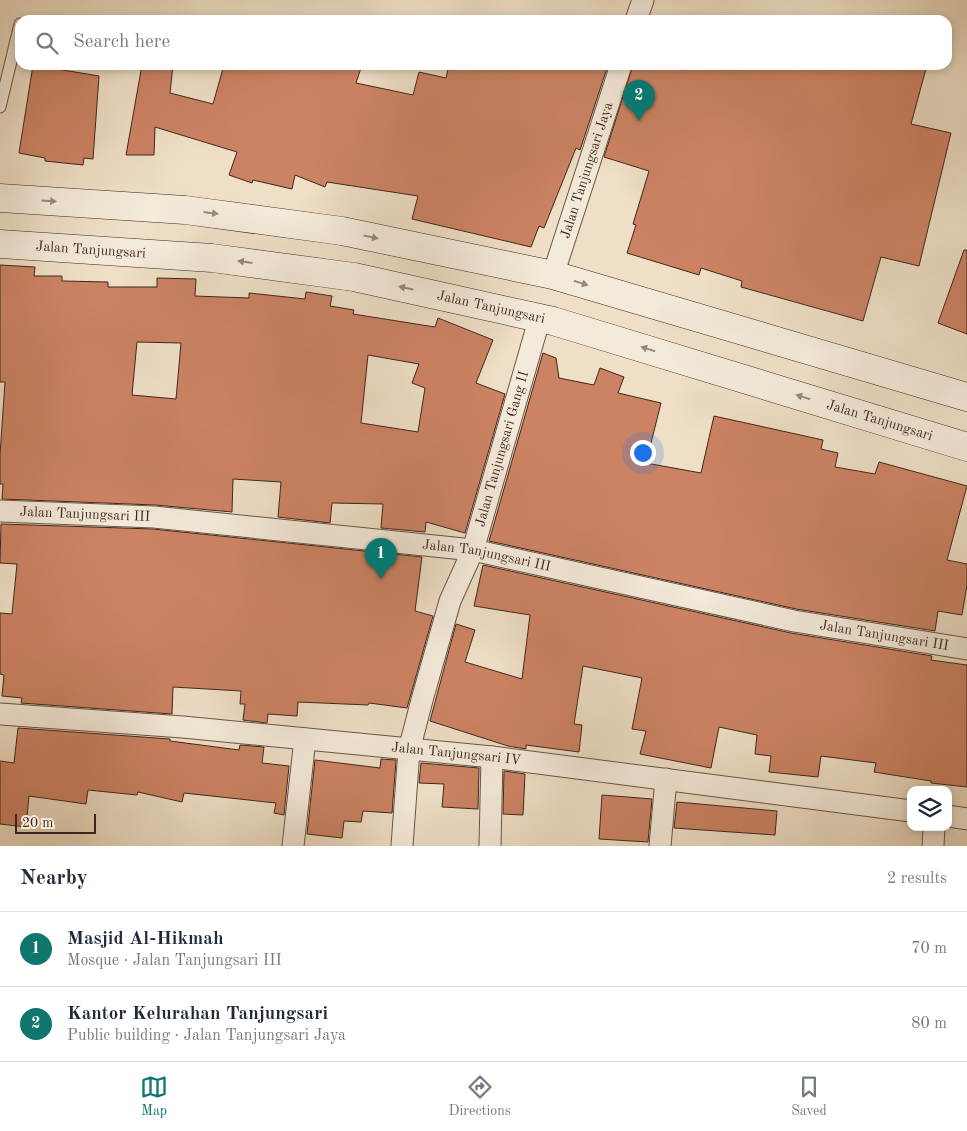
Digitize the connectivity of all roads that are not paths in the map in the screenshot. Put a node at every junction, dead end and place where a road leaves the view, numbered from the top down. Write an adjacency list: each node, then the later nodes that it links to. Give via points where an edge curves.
1 (643, 0): 2 (street)
2 (638, 15)
3 (15, 45): 5 (lane)
4 (619, 70): 8 (street, Jalan Tanjungsari Jaya)
5 (0, 107)
6 (0, 198): 8 (main road, one-way to 8, via 185,210 342,231)
7 (0, 244): 9 (main road, Jalan Tanjungsari, one-way to 7, via 335,274 212,258)
8 (552, 275): 10 (main road, one-way to 10)
9 (540, 317): 11 (main road, Jalan Tanjungsari, one-way to 9); 13 (street, Jalan Tanjungsari Gang II)
10 (967, 398)
11 (967, 447)
12 (0, 511): 13 (street, Jalan Tanjungsari III, via 154,517)
13 (473, 550): 14 (street, Jalan Tanjungsari III, via 794,621); 17 (street, Jalan Tanjungsari Gang II, via 450,602)
14 (967, 649)
15 (0, 714): 16 (street, Jalan Tanjungsari IV)
16 (305, 739): 17 (street, Jalan Tanjungsari IV); 24 (street)
17 (409, 750): 18 (street, Jalan Tanjungsari IV); 25 (street, Jalan Tanjungsari Gang II)
18 (492, 757): 19 (street, Jalan Tanjungsari IV); 26 (street)
19 (666, 779): 20 (street, Jalan Tanjungsari IV); 27 (street)
20 (907, 810)
21 (952, 817): 22 (street)
22 (967, 819)
23 (934, 831): 28 (street)
24 (293, 846)
25 (402, 846)
26 (490, 846)
27 (660, 846)
28 (933, 846)

